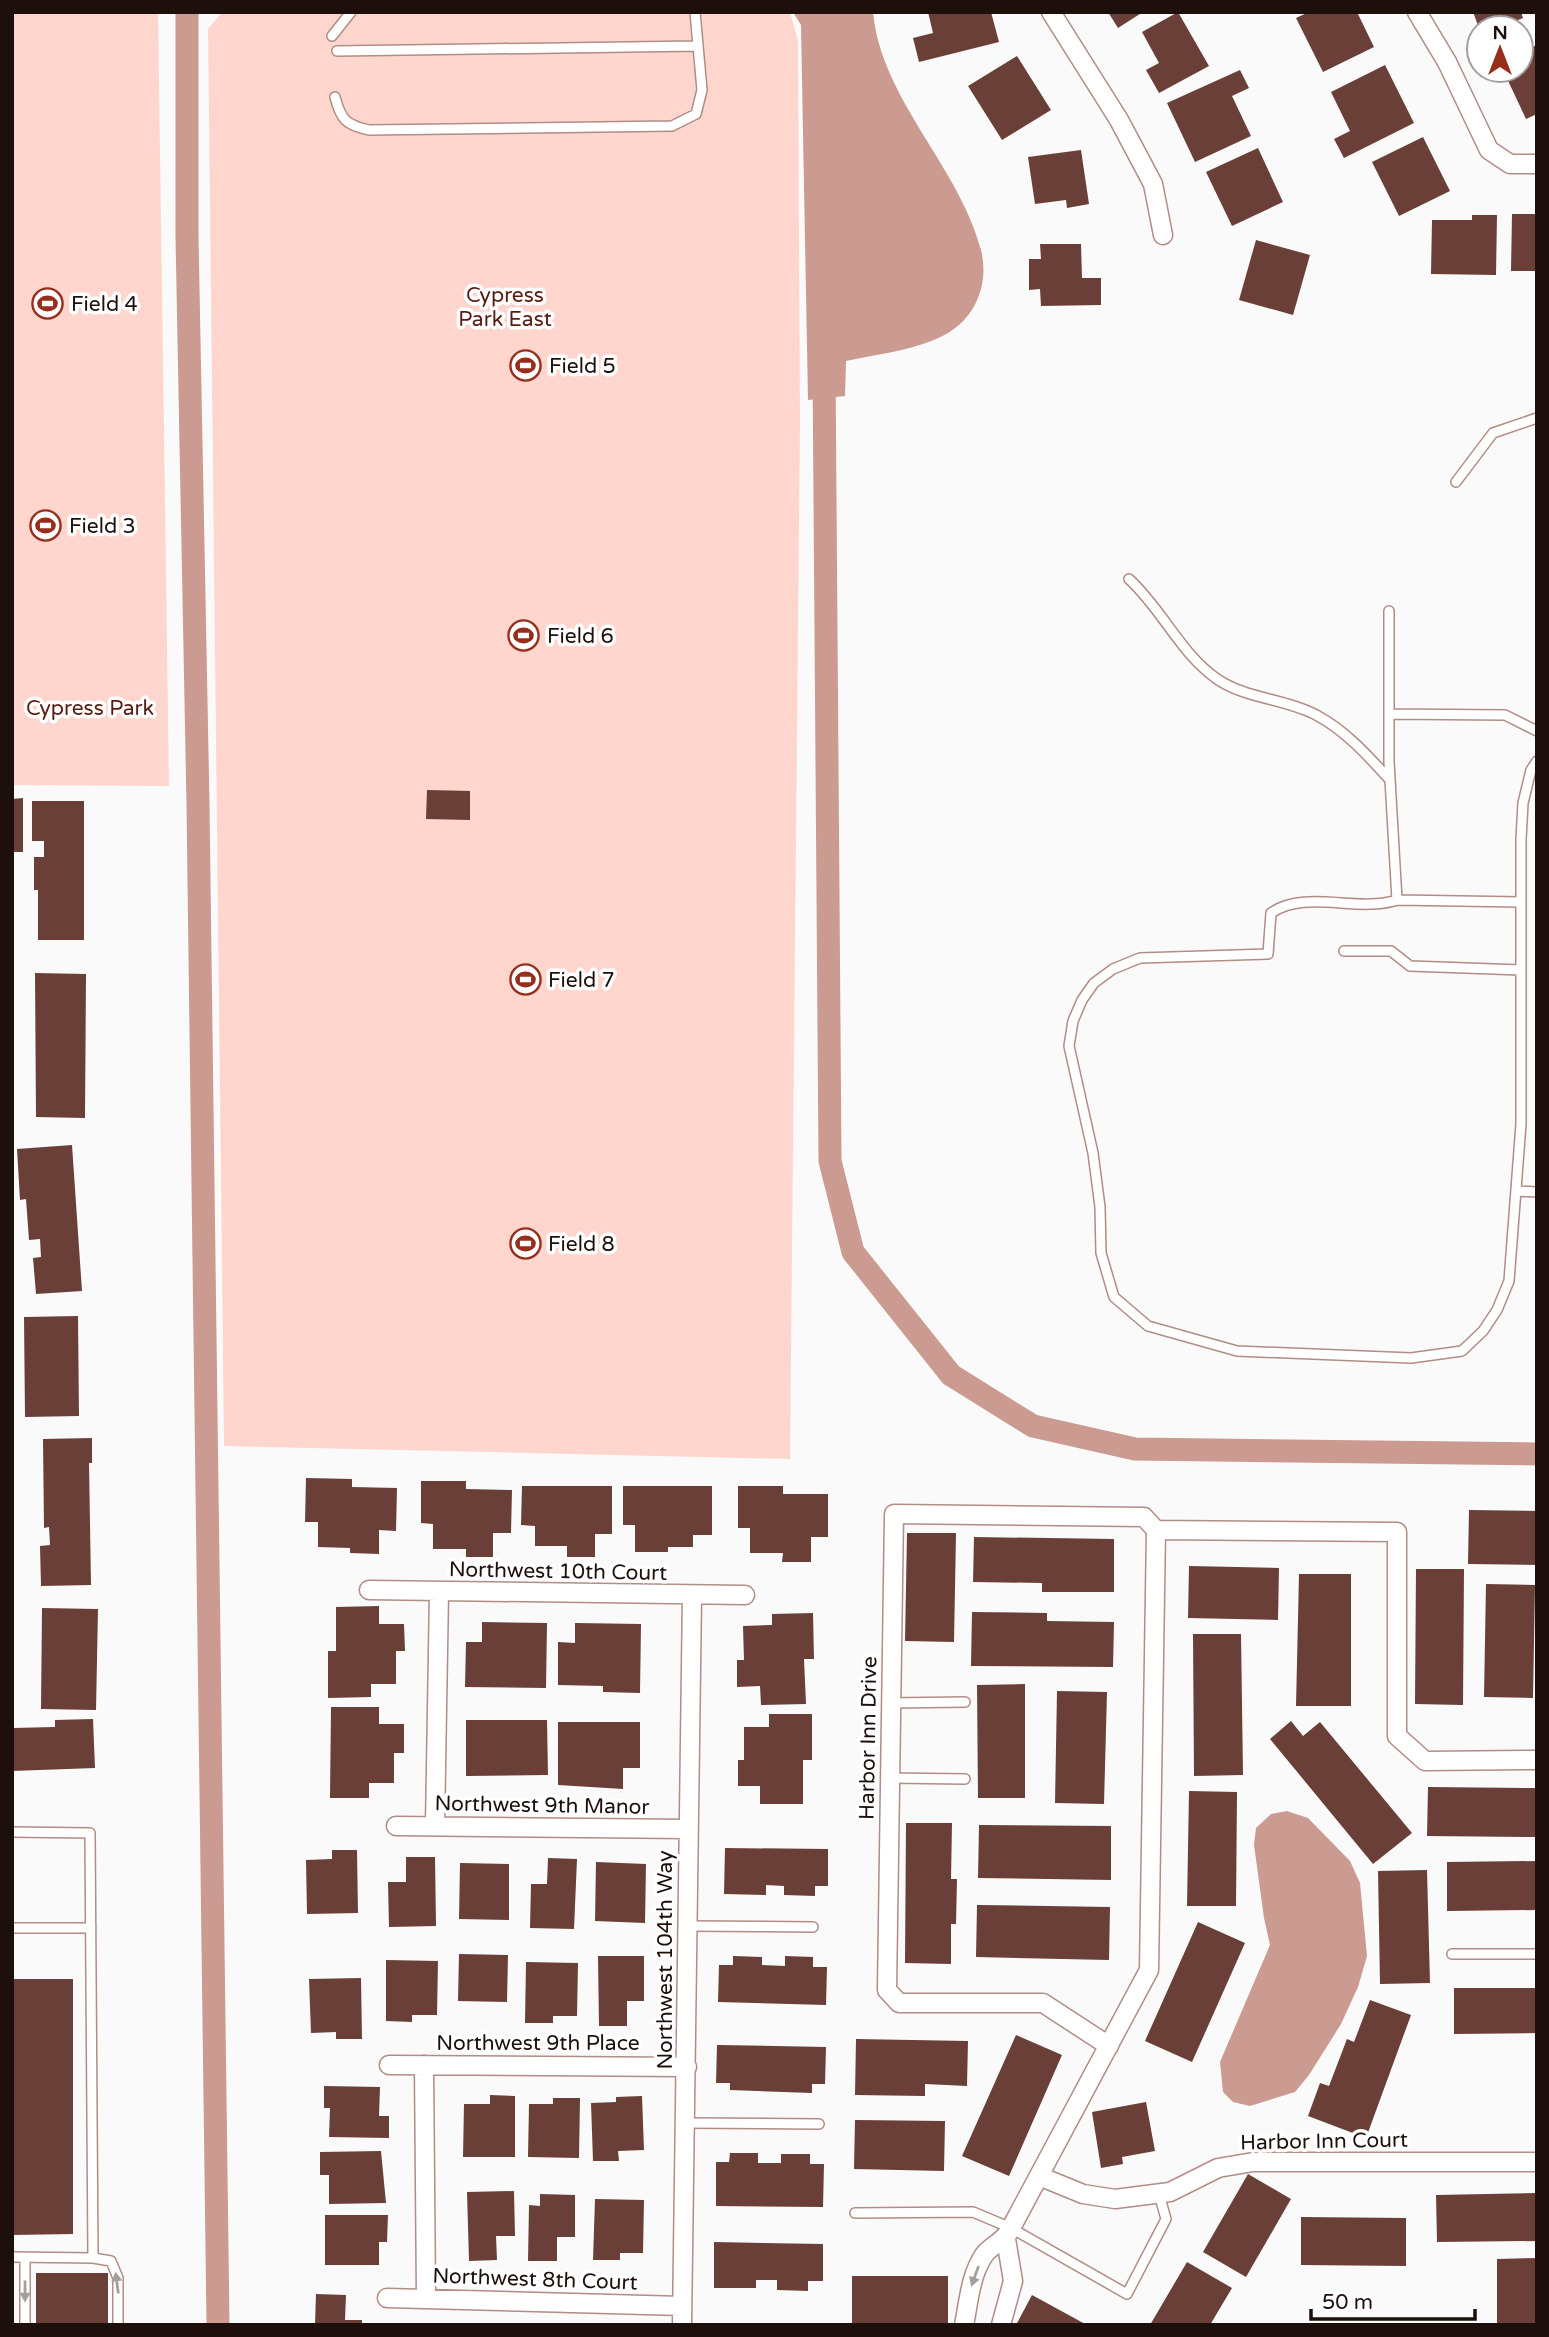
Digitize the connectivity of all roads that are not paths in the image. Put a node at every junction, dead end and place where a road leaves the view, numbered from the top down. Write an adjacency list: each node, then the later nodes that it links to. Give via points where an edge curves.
1 (351, 12): 5 (lane)
2 (695, 12): 6 (lane)
3 (1051, 12): 10 (street, via 1153,184)
4 (1417, 12): 9 (street, via 1489,150 1510,164)
5 (332, 36)
6 (698, 46): 7 (lane); 8 (lane, via 702,90 696,114 672,126 369,130 341,118)
7 (337, 51)
8 (335, 97)
9 (1537, 164)
10 (1163, 235)
11 (1537, 418): 12 (lane, via 1493,433)
12 (1456, 482)
13 (1129, 579): 18 (lane, via 1151,600 1195,662 1221,682 1318,716 1360,748)
14 (1389, 611): 15 (lane)
15 (1390, 714): 16 (lane, via 1505,715); 18 (lane)
16 (1537, 731)
17 (1537, 761): 20 (lane, via 1523,803)
18 (1390, 780): 19 (lane)
19 (1397, 900): 20 (lane); 23 (lane, via 1381,905 1281,906 1271,913 1268,954 1140,958 1094,983 1077,1011 1069,1046 1093,1153 1101,1253 1114,1297 1148,1326 1237,1351 1411,1357 1462,1351 1483,1331 1509,1281)
20 (1521, 902): 22 (lane)
21 (1344, 951): 22 (lane, via 1391,951 1410,967)
22 (1521, 971): 23 (lane)
23 (1517, 1191): 24 (lane)
24 (1537, 1192)
25 (1156, 1530): 31 (street, Harbor Inn Drive, via 1144,1517 894,1514); 32 (street, Harbor Inn Drive, via 1397,1532 1397,1736 1425,1761); 45 (street, via 1149,1970)
26 (369, 1590): 27 (street, Northwest 10th Court)
27 (439, 1592): 28 (street, Northwest 10th Court); 36 (street)
28 (692, 1595): 29 (street, Northwest 10th Court); 37 (street, Northwest 104th Way)
29 (745, 1595)
30 (965, 1702): 31 (lane)
31 (891, 1703): 33 (street, Harbor Inn Drive)
32 (1537, 1760)
33 (890, 1778): 34 (lane); 45 (street, Harbor Inn Drive, via 887,1990 899,2003 1043,2003)
34 (965, 1779)
35 (396, 1826): 36 (street, Northwest 9th Manor)
36 (435, 1826): 37 (street, Northwest 9th Manor)
37 (688, 1829): 39 (street, Northwest 104th Way)
38 (12, 1832): 42 (lane, via 90,1833)
39 (688, 1926): 40 (lane); 48 (street, Northwest 104th Way)
40 (813, 1927)
41 (12, 1928): 42 (lane)
42 (91, 1928): 58 (lane)
43 (1452, 1954): 44 (lane)
44 (1537, 1954)
45 (1109, 2046): 52 (street)
46 (389, 2065): 47 (street, Northwest 9th Place)
47 (425, 2065): 48 (street, Northwest 9th Place); 60 (street)
48 (687, 2067): 49 (street, Northwest 104th Way)
49 (686, 2123): 50 (lane); 61 (street, Northwest 104th Way)
50 (819, 2124)
51 (1537, 2162): 53 (street, Harbor Inn Court, via 1253,2162 1218,2168 1170,2193)
52 (1039, 2176): 53 (street, Harbor Inn Court, via 1083,2194 1115,2199); 55 (street)
53 (1159, 2194): 55 (lane, via 1166,2219 1127,2294)
54 (855, 2213): 55 (lane, via 973,2212)
55 (1009, 2234): 65 (street, one-way to 65, via 986,2253 973,2276); 66 (street, via 1013,2281)
56 (12, 2257): 57 (lane)
57 (25, 2258): 58 (lane); 62 (lane, one-way to 62)
58 (93, 2258): 63 (lane, one-way to 58, via 118,2278 111,2261)
59 (387, 2298): 60 (street, Northwest 8th Court)
60 (426, 2298): 61 (street, Northwest 8th Court)
61 (682, 2306): 64 (street, Northwest 104th Way)
62 (25, 2325)
63 (118, 2325)
64 (682, 2325)
65 (964, 2325)
66 (1001, 2325)

